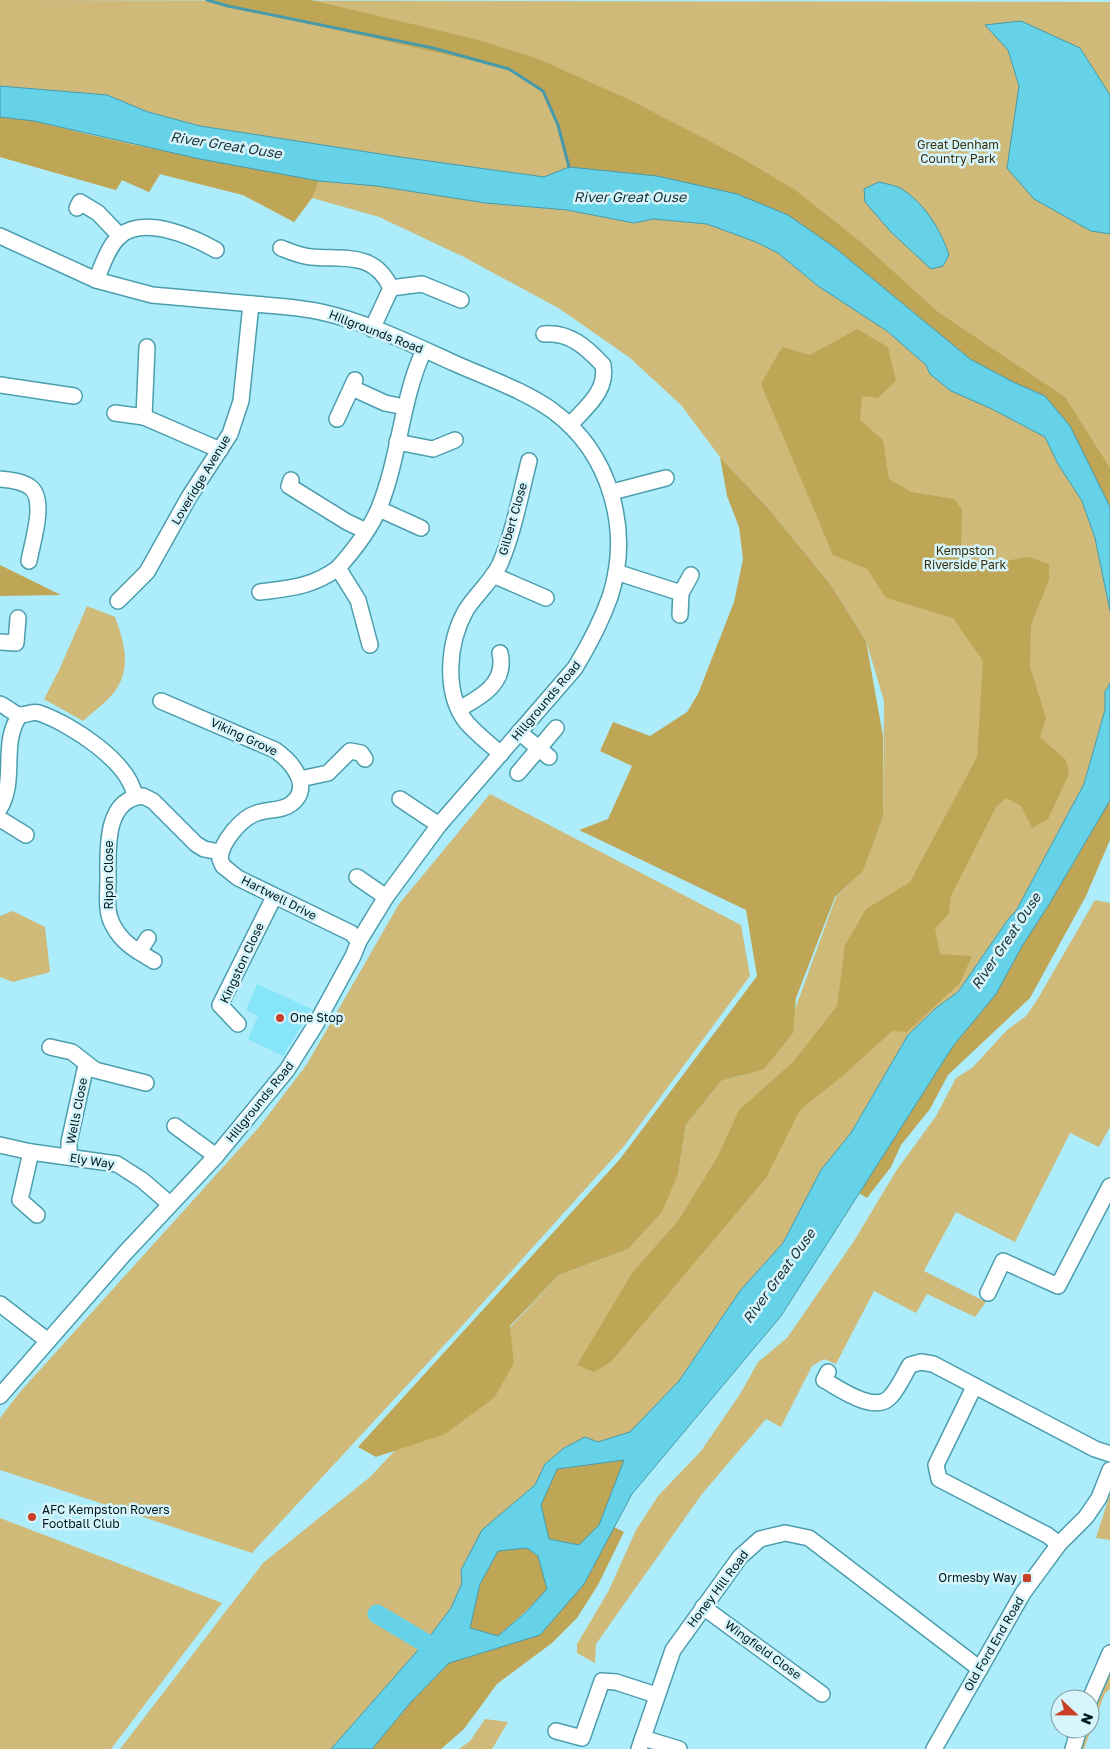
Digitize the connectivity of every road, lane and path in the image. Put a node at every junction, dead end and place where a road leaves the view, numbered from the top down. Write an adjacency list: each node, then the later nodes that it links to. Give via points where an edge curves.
1 (77, 203): 3 (street, via 98,213)
2 (0, 236): 6 (street, Hillgrounds Road)
3 (120, 236): 4 (street, via 131,229 172,230); 6 (street)
4 (212, 244)
5 (288, 248): 7 (street, via 311,257 367,262 386,276)
6 (96, 280): 9 (street, Hillgrounds Road, via 152,295)
7 (391, 288): 8 (street, via 422,284); 10 (street)
8 (455, 294)
9 (251, 304): 10 (street, Hillgrounds Road, via 320,312); 23 (street, Loveridge Avenue, via 241,401 230,434)
10 (372, 329): 13 (street, Hillgrounds Road)
11 (544, 334): 20 (street, via 569,336 604,365 604,383 598,394)
12 (147, 347): 18 (street)
13 (424, 350): 16 (street, via 414,370); 20 (street, Hillgrounds Road, via 534,399)
14 (0, 385): 15 (street)
15 (74, 396)
16 (404, 407): 19 (street, via 385,403 354,384); 22 (street)
17 (115, 413): 18 (street)
18 (144, 417): 23 (street)
19 (337, 419)
20 (570, 425): 28 (street, Hillgrounds Road, via 593,453)
21 (455, 440): 22 (street, via 433,449)
22 (398, 442): 29 (street)
23 (220, 450): 40 (street, Loveridge Avenue, via 189,497 138,591)
24 (529, 461): 35 (street, Gilbert Close, via 510,538)
25 (660, 477): 28 (street)
26 (0, 479): 32 (street, via 28,485 38,497)
27 (291, 480): 31 (street, via 289,486)
28 (612, 492): 34 (street, Hillgrounds Road, via 618,531)
29 (379, 509): 30 (street); 31 (street)
30 (421, 528)
31 (366, 532): 33 (street)
32 (28, 561)
33 (338, 568): 37 (street, via 302,587); 44 (street, via 358,600)
34 (616, 572): 38 (street); 51 (street, Hillgrounds Road, via 602,618 575,668)
35 (493, 575): 39 (street); 48 (street, Gilbert Close, via 467,609 454,642 451,675)
36 (691, 575): 38 (street)
37 (260, 592)
38 (681, 593): 41 (street)
39 (546, 598)
40 (118, 601)
41 (680, 615)
42 (18, 618): 43 (street, via 16,643)
43 (0, 642)
44 (370, 645)
45 (505, 660): 48 (street, via 486,693)
46 (161, 701): 56 (street, Viking Grove, via 176,713 276,750 288,759)
47 (0, 704): 49 (street)
48 (459, 709): 53 (street, Gilbert Close, via 467,722)
49 (20, 715): 57 (street, via 36,712 77,732 126,774 134,786); 59 (street, via 10,734 8,790)
50 (556, 728): 52 (street)
51 (519, 732): 52 (street); 53 (street, Hillgrounds Road)
52 (544, 752): 55 (street)
53 (501, 754): 61 (street, Hillgrounds Road)
54 (365, 759): 56 (street, via 361,753 350,751 328,773)
55 (518, 773)
56 (300, 779): 63 (street, via 301,788 292,803 244,820)
57 (136, 797): 63 (street, via 143,796 153,801 196,844); 69 (street, Ripon Close, via 120,809 109,830 108,903 109,917 117,933)
58 (400, 799): 61 (street)
59 (0, 808)
60 (0, 819): 62 (street)
61 (439, 825): 65 (street, Hillgrounds Road)
62 (26, 835)
63 (220, 852): 66 (street, Hartwell Drive, via 223,866)
64 (357, 876): 65 (street)
65 (386, 896): 68 (street, Hillgrounds Road)
66 (274, 897): 68 (street, Hartwell Drive, via 351,933); 71 (street, Kingston Close, via 220,1005)
67 (148, 938): 69 (street)
68 (359, 941): 78 (street, Hillgrounds Road, via 316,1024 287,1070)
69 (139, 952): 70 (street, Ripon Close)
70 (154, 962)
71 (238, 1024)
72 (50, 1047): 73 (street, Wells Close, via 72,1052)
73 (86, 1065): 74 (street, Wells Close); 79 (street, Wells Close, via 69,1142)
74 (146, 1083)
75 (175, 1126): 78 (street)
76 (0, 1145): 77 (street, Ely Way)
77 (31, 1152): 79 (street, Ely Way); 82 (street, via 20,1200)
78 (216, 1156): 81 (street, Hillgrounds Road)
79 (69, 1157): 81 (street, Ely Way, via 117,1164)
80 (1110, 1186): 83 (street, via 1058,1286 1003,1261)
81 (170, 1204): 85 (street, Hillgrounds Road)
82 (37, 1215)
83 (988, 1293)
84 (0, 1304): 85 (street)
85 (48, 1342): 88 (street, Hillgrounds Road)
86 (822, 1376): 87 (street, via 868,1403 880,1403 891,1398 910,1366 921,1362 933,1364)
87 (974, 1388): 89 (street); 91 (street, via 936,1465 939,1479 1047,1534)
88 (0, 1396)
89 (1110, 1454)
90 (1110, 1470): 91 (street, Old Ford End Road, via 1099,1498 1086,1517)
91 (1059, 1544): 94 (street, Old Ford End Road, via 1023,1593)
92 (704, 1607): 94 (street, Honey Hill Road, via 740,1557 760,1539 785,1533 809,1538); 96 (street, Wingfield Close); 97 (street, Honey Hill Road, via 673,1650)
93 (1110, 1654): 95 (street)
94 (980, 1668): 101 (street, Old Ford End Road)
95 (1094, 1689)
96 (822, 1694)
97 (656, 1695): 98 (street, via 616,1682 602,1681 582,1738); 99 (street, Honey Hill Road)
98 (556, 1731)
99 (640, 1743): 100 (street)
100 (679, 1749)
101 (934, 1749)

